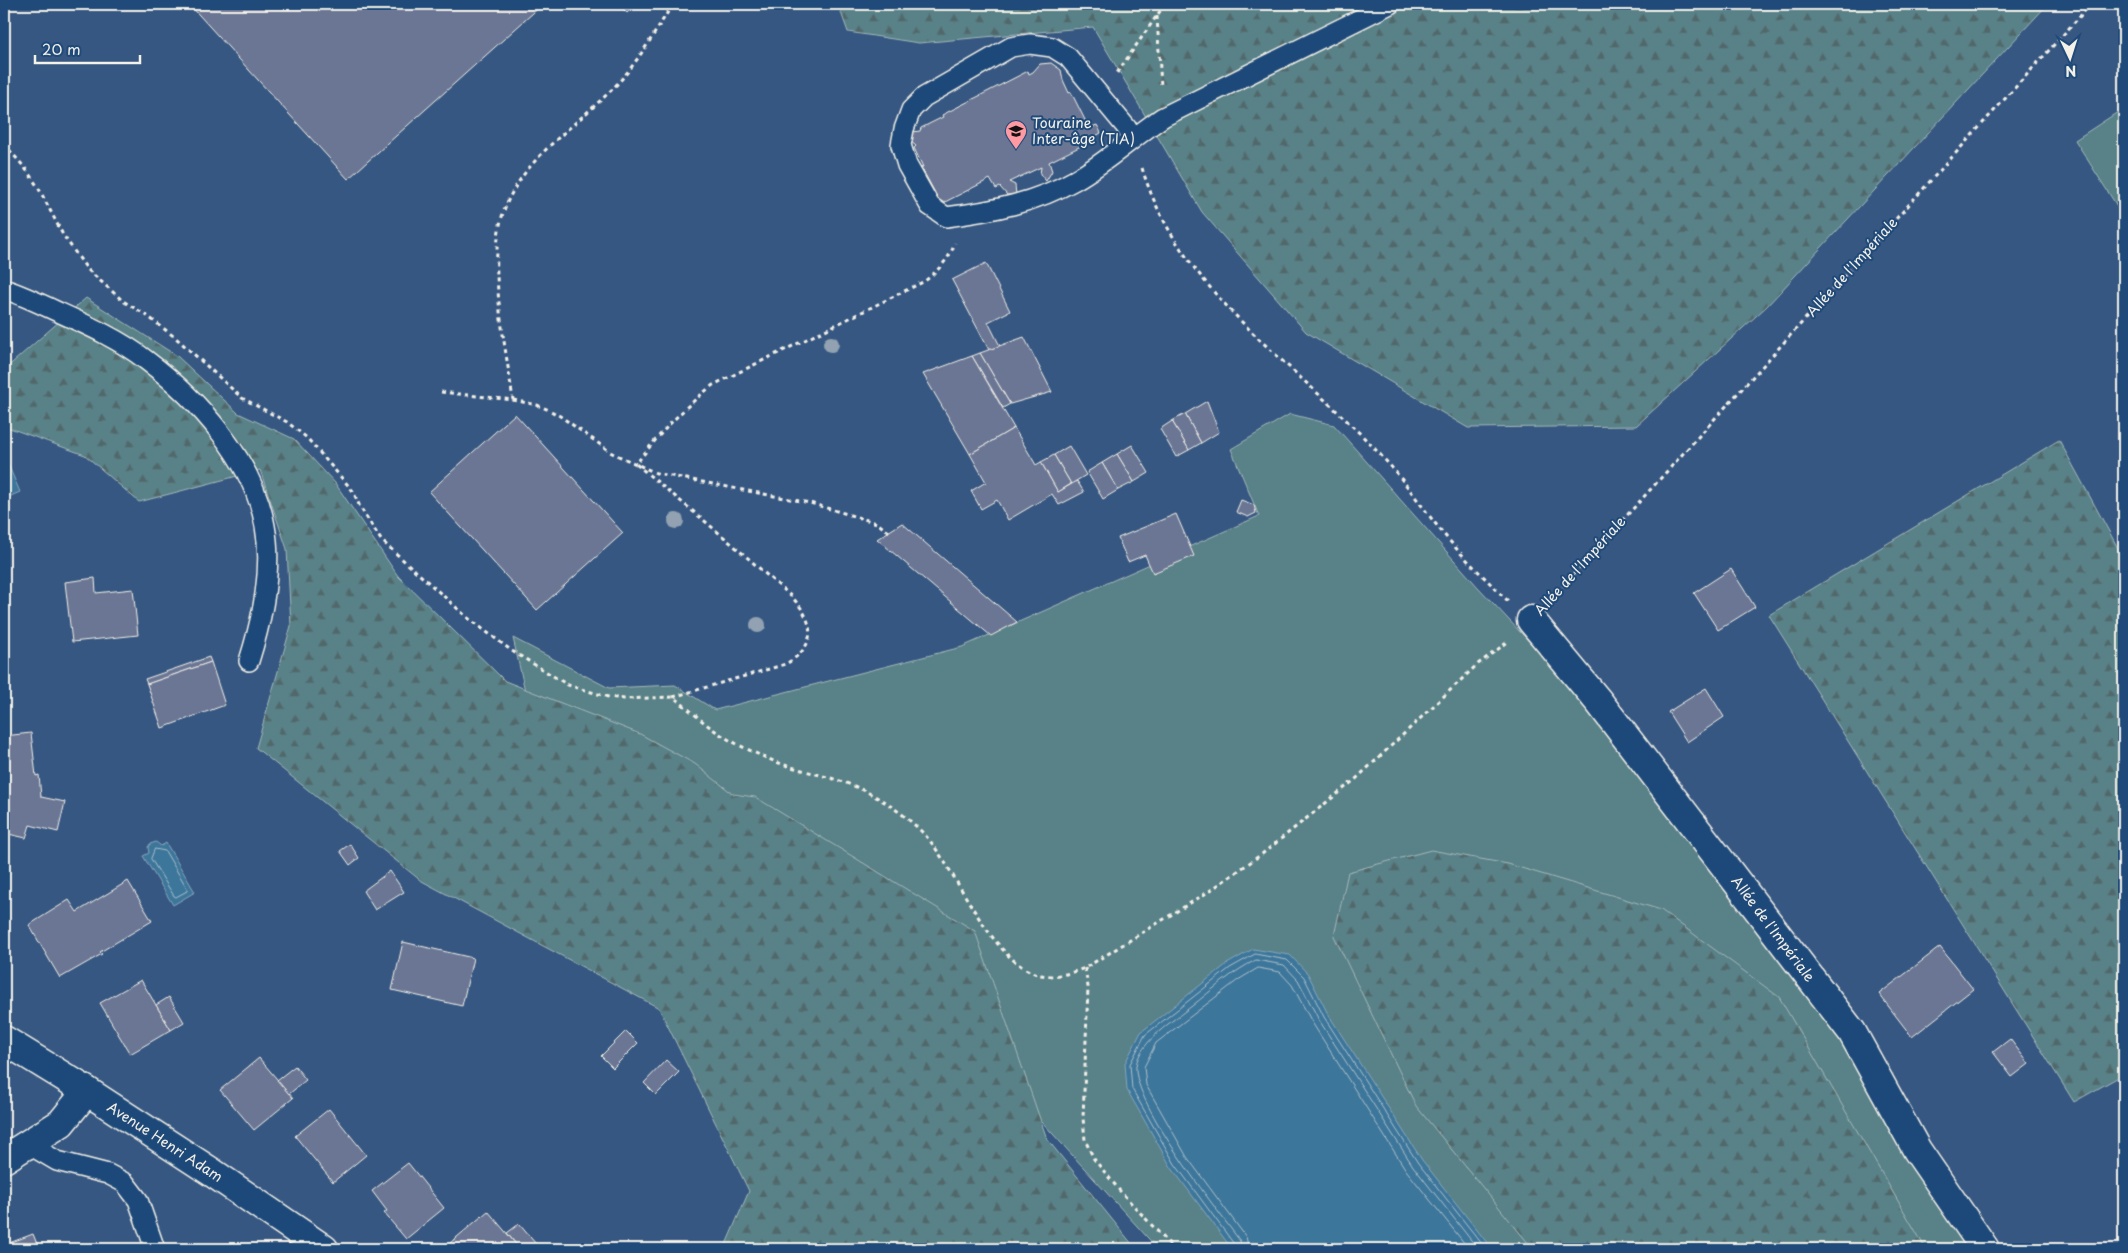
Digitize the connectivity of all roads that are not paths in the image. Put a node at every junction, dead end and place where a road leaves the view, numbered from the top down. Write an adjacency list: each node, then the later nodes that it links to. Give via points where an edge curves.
1 (1390, 4): 2 (lane, via 1163,117)
2 (1132, 137): 2 (lane, via 1068,57 1052,47 1030,44 1011,47 924,97 912,110 901,145 907,165 930,206 946,217 1009,207 1034,199 1075,180)
3 (4, 289): 5 (lane, via 24,295 99,331 146,359 210,419 228,446 258,500 265,527 262,614)
4 (1531, 620): 12 (street, Allée de l'Impériale, via 1599,702 1852,1032 1916,1150)
5 (249, 661)
6 (4, 1040): 7 (street, Avenue Henri Adam)
7 (87, 1091): 8 (street, via 61,1123); 11 (street, Avenue Henri Adam)
8 (28, 1144): 9 (street); 10 (lane, via 57,1161 108,1174 125,1183 138,1200)
9 (4, 1158)
10 (155, 1249)
11 (324, 1249)
12 (1985, 1249)

